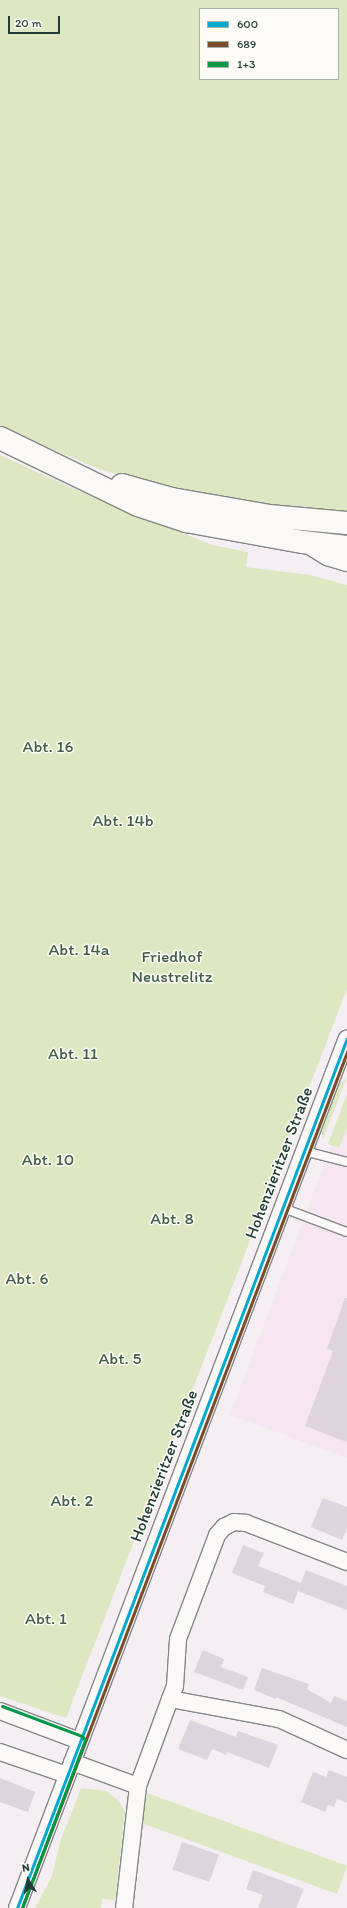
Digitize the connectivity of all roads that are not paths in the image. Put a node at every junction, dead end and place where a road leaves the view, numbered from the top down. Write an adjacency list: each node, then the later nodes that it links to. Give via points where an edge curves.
1 (0, 438): 2 (main road)
2 (74, 473): 3 (main road, via 172,498 269,516); 4 (main road, via 138,505 186,521)
3 (347, 523)
4 (303, 542): 5 (main road); 6 (street, via 327,557)
5 (347, 547)
6 (347, 563)
7 (345, 1048): 8 (street, Hohenzieritzer Straße)
8 (304, 1151): 9 (lane); 10 (street, Hohenzieritzer Straße)
9 (347, 1162)
10 (283, 1208): 11 (lane); 15 (street, Hohenzieritzer Straße)
11 (347, 1232)
12 (347, 1562): 13 (street, via 246,1522 234,1522 224,1527 217,1535 178,1638 175,1686)
13 (170, 1699): 16 (street, via 279,1719); 19 (street)
14 (0, 1711): 15 (street)
15 (80, 1741): 18 (street, Hohenzieritzer Straße)
16 (347, 1750)
17 (0, 1752): 18 (street)
18 (70, 1768): 19 (street); 20 (street, Hohenzieritzer Straße)
19 (138, 1786): 21 (street)
20 (17, 1908)
21 (124, 1908)

